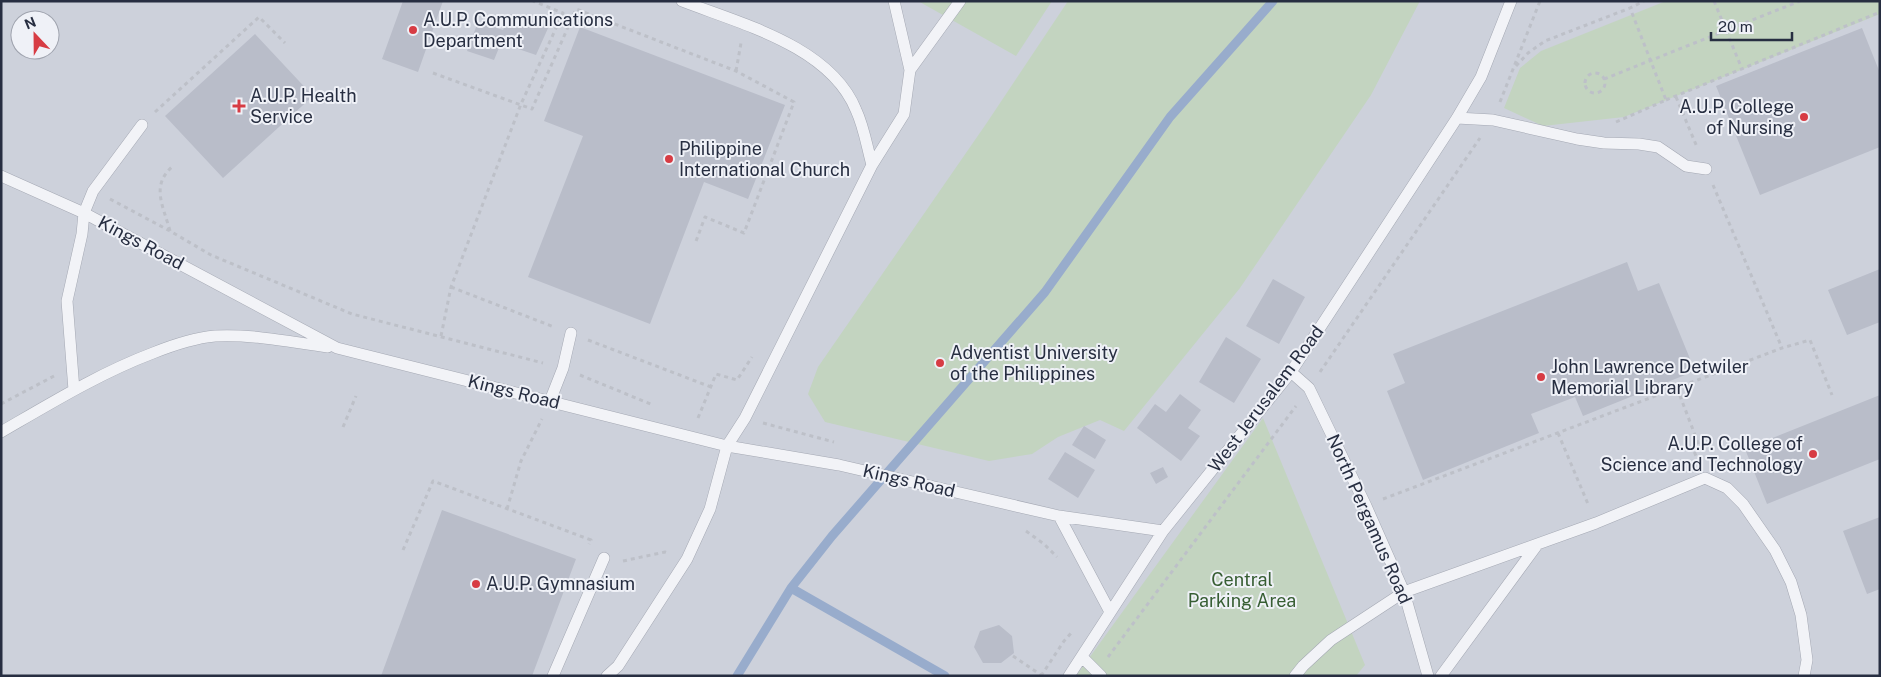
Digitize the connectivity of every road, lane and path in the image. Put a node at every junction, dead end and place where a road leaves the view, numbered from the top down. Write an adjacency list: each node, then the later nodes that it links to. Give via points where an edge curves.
1 (533, 1): 23 (path, via 562,13)
2 (682, 1): 28 (lane, via 794,46 832,72 856,109)
3 (894, 1): 17 (lane)
4 (960, 1): 17 (lane)
5 (1511, 1): 24 (lane, West Jerusalem Road, via 1481,77)
6 (1644, 1): 9 (path)
7 (1714, 1): 11 (path)
8 (1800, 1): 11 (path)
9 (1630, 8): 14 (path); 15 (path, via 1545,41)
10 (1880, 12): 16 (path)
11 (1726, 31): 14 (path); 16 (path)
12 (285, 43): 26 (path, via 259,17)
13 (738, 57): 18 (path)
14 (1650, 61): 20 (path); 22 (path)
15 (1514, 68)
16 (1742, 69): 22 (path)
17 (910, 70): 28 (lane, via 904,114)
18 (736, 71): 23 (path, via 576,9 532,109); 34 (path, via 794,102 744,233 705,217)
19 (432, 74): 23 (path)
20 (1604, 79): 20 (path, via 1603,88 1598,92 1586,88 1590,74)
21 (1676, 96): 29 (path)
22 (1666, 100): 25 (path)
23 (521, 104): 36 (path, via 451,287)
24 (1457, 118): 29 (lane, via 1492,120 1577,140 1658,147 1686,166); 41 (lane, West Jerusalem Road)
25 (1612, 124)
26 (142, 125): 31 (lane)
27 (174, 165): 33 (path, via 166,172 159,193)
28 (872, 165): 52 (lane)
29 (1706, 169): 38 (path)
30 (1, 176): 32 (lane, Kings Road)
31 (93, 191): 32 (lane); 33 (path)
32 (84, 212): 37 (lane, Kings Road); 39 (lane, via 67,301)
33 (170, 231): 36 (path, via 211,255 352,314)
34 (695, 244)
35 (571, 333): 40 (lane)
36 (441, 336): 40 (path)
37 (337, 348): 44 (lane, via 243,335 212,336 182,342 132,361); 47 (lane, Kings Road)
38 (1782, 348): 43 (path); 45 (path, via 1810,340)
39 (71, 367): 44 (lane); 48 (path)
40 (563, 368): 47 (lane); 49 (path)
41 (1291, 372): 65 (lane, West Jerusalem Road); 73 (lane, North Pergamus Road, via 1309,388)
42 (737, 380): 50 (path, via 716,374)
43 (1677, 388): 56 (path); 59 (path, via 1700,448 1694,452)
44 (74, 390): 55 (lane)
45 (1832, 395)
46 (356, 396): 54 (path)
47 (550, 401): 58 (lane, Kings Road); 61 (path, via 521,461)
48 (1, 404)
49 (656, 406)
50 (699, 416)
51 (689, 418): 53 (path)
52 (745, 418): 57 (path); 58 (lane)
53 (707, 420)
54 (343, 428)
55 (1, 432)
56 (1558, 433): 60 (path); 63 (path)
57 (839, 444)
58 (727, 446): 62 (lane, Kings Road, via 839,465); 80 (lane, via 710,509 687,559 618,666)
59 (1704, 478): 63 (lane); 86 (lane, via 1727,488 1743,504 1776,550 1800,615 1808,660)
60 (1389, 497)
61 (507, 509): 67 (path, via 591,540); 68 (path, via 433,481)
62 (1059, 516): 65 (lane, Kings Road); 74 (lane)
63 (1596, 523): 66 (lane)
64 (1019, 529): 72 (path, via 1028,531)
65 (1163, 531): 74 (lane, West Jerusalem Road)
66 (1537, 545): 73 (lane); 85 (lane)
67 (589, 546)
68 (403, 550)
69 (665, 552): 71 (path)
70 (604, 558): 79 (lane)
71 (621, 561)
72 (1063, 564)
73 (1404, 592): 83 (lane, via 1331,640); 84 (lane, North Pergamus Road)
74 (1110, 612): 77 (lane, West Jerusalem Road)
75 (1076, 628): 78 (path)
76 (1013, 656): 78 (path)
77 (1082, 657): 81 (lane, West Jerusalem Road); 82 (lane)
78 (1041, 675)
79 (553, 676)
80 (608, 676)
81 (1069, 676)
82 (1101, 676)
83 (1295, 676)
84 (1428, 676)
85 (1441, 676)
86 (1804, 676)

